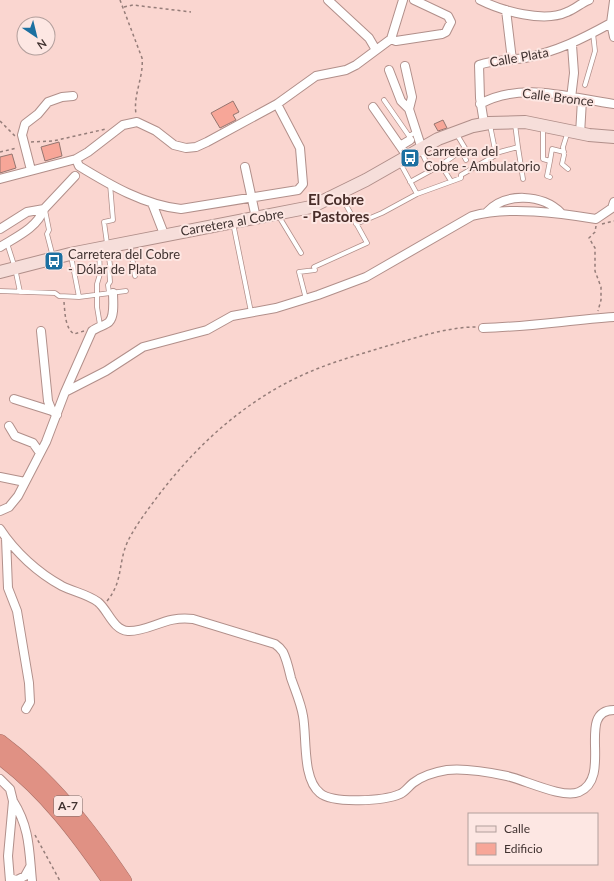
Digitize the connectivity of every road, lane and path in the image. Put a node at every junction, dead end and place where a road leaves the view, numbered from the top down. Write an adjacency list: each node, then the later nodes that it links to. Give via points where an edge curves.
1 (120, 0): 8 (path)
2 (328, 0): 16 (street, via 369,38)
3 (403, 0): 14 (street)
4 (414, 0): 14 (street, via 448,16 451,22 446,32 396,41)
5 (480, 0): 9 (street)
6 (589, 0): 9 (street, via 567,12 553,16 529,15)
7 (614, 3): 11 (street)
8 (123, 7): 10 (path, via 133,5); 32 (path, via 142,58 143,68 135,99)
9 (506, 10): 17 (street)
10 (191, 12)
11 (611, 23): 12 (street, Calle Plata); 13 (street)
12 (593, 34): 15 (street, Calle Plata); 20 (lane, via 595,51)
13 (614, 38)
14 (390, 39): 16 (street)
15 (572, 45): 17 (street, Calle Plata); 22 (street, via 574,73)
16 (376, 50): 25 (street, via 346,70 316,76)
17 (512, 60): 26 (street, Calle Plata, via 479,65)
18 (405, 66): 29 (street, via 412,97)
19 (389, 70): 29 (street, via 400,101)
20 (585, 85)
21 (73, 96): 41 (street, via 48,102 26,124 22,135)
22 (571, 98): 24 (street, Calle Bronce); 26 (street, Calle Bronce, via 524,91 497,96)
23 (384, 100): 37 (lane, via 409,136)
24 (582, 100): 27 (street, Calle Bronce); 38 (street)
25 (277, 104): 32 (street, via 196,147 174,145 156,131); 67 (street, via 300,148 303,184 298,190)
26 (480, 104): 33 (street, Calle Plata)
27 (614, 104)
28 (373, 106): 49 (street)
29 (408, 109): 37 (street)
30 (0, 121): 41 (path)
31 (514, 121): 33 (street, Carretera al Cobre); 34 (street, Carretera al Cobre); 42 (lane)
32 (137, 122): 35 (street, via 123,125)
33 (487, 123): 36 (street, Carretera al Cobre); 48 (lane)
34 (544, 124): 38 (street, Carretera al Cobre); 52 (lane, via 543,159)
35 (116, 131): 41 (path, via 103,129 44,142); 50 (street)
36 (455, 131): 43 (street, Carretera al Cobre); 45 (lane, via 465,148)
37 (416, 132): 43 (street)
38 (574, 132): 39 (street, Carretera al Cobre); 47 (lane, via 563,147)
39 (614, 137)
40 (410, 140): 49 (street)
41 (23, 141): 44 (street)
42 (518, 147): 48 (lane); 61 (lane)
43 (421, 149): 49 (street, Carretera al Cobre); 57 (lane)
44 (26, 150): 46 (path, via 14,148); 56 (street)
45 (461, 150): 51 (lane); 53 (lane)
46 (0, 152)
47 (564, 152): 52 (lane, via 552,149); 55 (lane, via 562,164)
48 (496, 153): 62 (lane, via 461,175 461,178)
49 (402, 155): 63 (lane); 65 (street, Carretera al Cobre)
50 (76, 159): 56 (street); 64 (street, via 79,166)
51 (466, 160)
52 (550, 161): 59 (lane, via 547,176)
53 (441, 165): 57 (lane); 62 (lane)
54 (245, 166): 67 (street)
55 (568, 169)
56 (31, 170): 60 (street)
57 (430, 170): 63 (lane)
58 (75, 176): 70 (street)
59 (550, 177)
60 (0, 179)
61 (523, 179)
62 (451, 181): 66 (lane)
63 (410, 182): 66 (lane)
64 (110, 184): 69 (street); 83 (lane, via 113,220 104,222)
65 (340, 194): 73 (street, Carretera al Cobre, via 311,207); 78 (lane)
66 (417, 194): 78 (lane)
67 (251, 198): 69 (street, via 181,209); 74 (street)
68 (614, 202): 76 (street, via 612,208)
69 (152, 203): 80 (street)
70 (44, 209): 79 (street, via 27,212); 82 (street, via 42,217); 86 (lane)
71 (487, 212): 72 (street); 72 (street, via 501,201 527,198 554,205); 97 (street, via 472,216 366,277)
72 (561, 213): 76 (street)
73 (277, 214): 74 (street, Carretera al Cobre); 84 (lane)
74 (256, 218): 77 (street, Carretera al Cobre)
75 (614, 221): 76 (path)
76 (596, 222): 100 (path, via 595,232 589,238 595,248 595,271 601,287 599,309)
77 (233, 223): 80 (street, Carretera al Cobre); 98 (lane)
78 (356, 224): 97 (lane, via 367,243 328,259 314,267 314,270 299,272)
79 (0, 229)
80 (164, 234): 81 (street, Carretera al Cobre)
81 (129, 241): 83 (street, Carretera al Cobre); 89 (lane)
82 (3, 245): 87 (lane)
83 (103, 247): 85 (street, Carretera al Cobre); 93 (lane, via 110,265 108,285); 94 (lane)
84 (301, 252)
85 (70, 254): 86 (street, Carretera al Cobre); 96 (lane)
86 (53, 258): 87 (street, Carretera al Cobre)
87 (15, 268): 88 (street, Carretera al Cobre); 92 (lane)
88 (0, 272)
89 (135, 276)
90 (0, 291): 92 (lane)
91 (126, 291): 93 (lane)
92 (20, 292): 95 (lane, via 55,293)
93 (111, 293): 94 (lane); 101 (street, via 112,318 108,323)
94 (97, 294): 96 (lane); 101 (lane)
95 (64, 296): 96 (lane); 101 (path, via 65,317 71,332 74,334)
96 (79, 296)
97 (306, 299): 98 (street)
98 (251, 312): 105 (street, via 223,320 207,330 143,347)
99 (614, 317): 100 (street)
100 (594, 319): 102 (street)
101 (100, 325): 104 (street, via 92,331)
102 (483, 328): 116 (path, via 459,327 347,359 307,373 240,412 198,448 152,504 128,542 120,563 116,587)
103 (41, 330): 108 (street, via 48,401)
104 (75, 370): 105 (street, via 82,379); 106 (street)
105 (90, 379): 106 (street)
106 (66, 392): 108 (street)
107 (14, 399): 108 (street)
108 (54, 413): 110 (street)
109 (9, 426): 110 (street, via 15,436 33,443)
110 (40, 453): 112 (street)
111 (0, 477): 112 (street)
112 (25, 482): 113 (street, via 14,502)
113 (0, 511)
114 (0, 529): 115 (street)
115 (6, 538): 116 (street, via 46,577 63,587 90,596); 117 (street, via 8,588 17,611 29,683 30,702)
116 (102, 606): 118 (street, via 123,630 135,630 180,617 269,640 280,648 303,715 310,777 318,792 332,799 388,798 400,794 429,774 448,770 507,776 564,793 580,792 591,781 593,774 597,748 596,721 604,712)
117 (26, 709)
118 (614, 710)
119 (0, 742): 129 (highway, A-7, via 39,775 64,801)
120 (0, 757): 128 (highway, A-7, via 40,792 72,829)
121 (0, 779): 122 (street, via 10,789)
122 (13, 801): 124 (street, via 27,828); 125 (street, via 8,850)
123 (34, 832): 127 (path)
124 (30, 866): 125 (street, via 21,879); 126 (street)
125 (11, 880)
126 (32, 881)
127 (60, 881)
128 (110, 881)
129 (124, 881)

